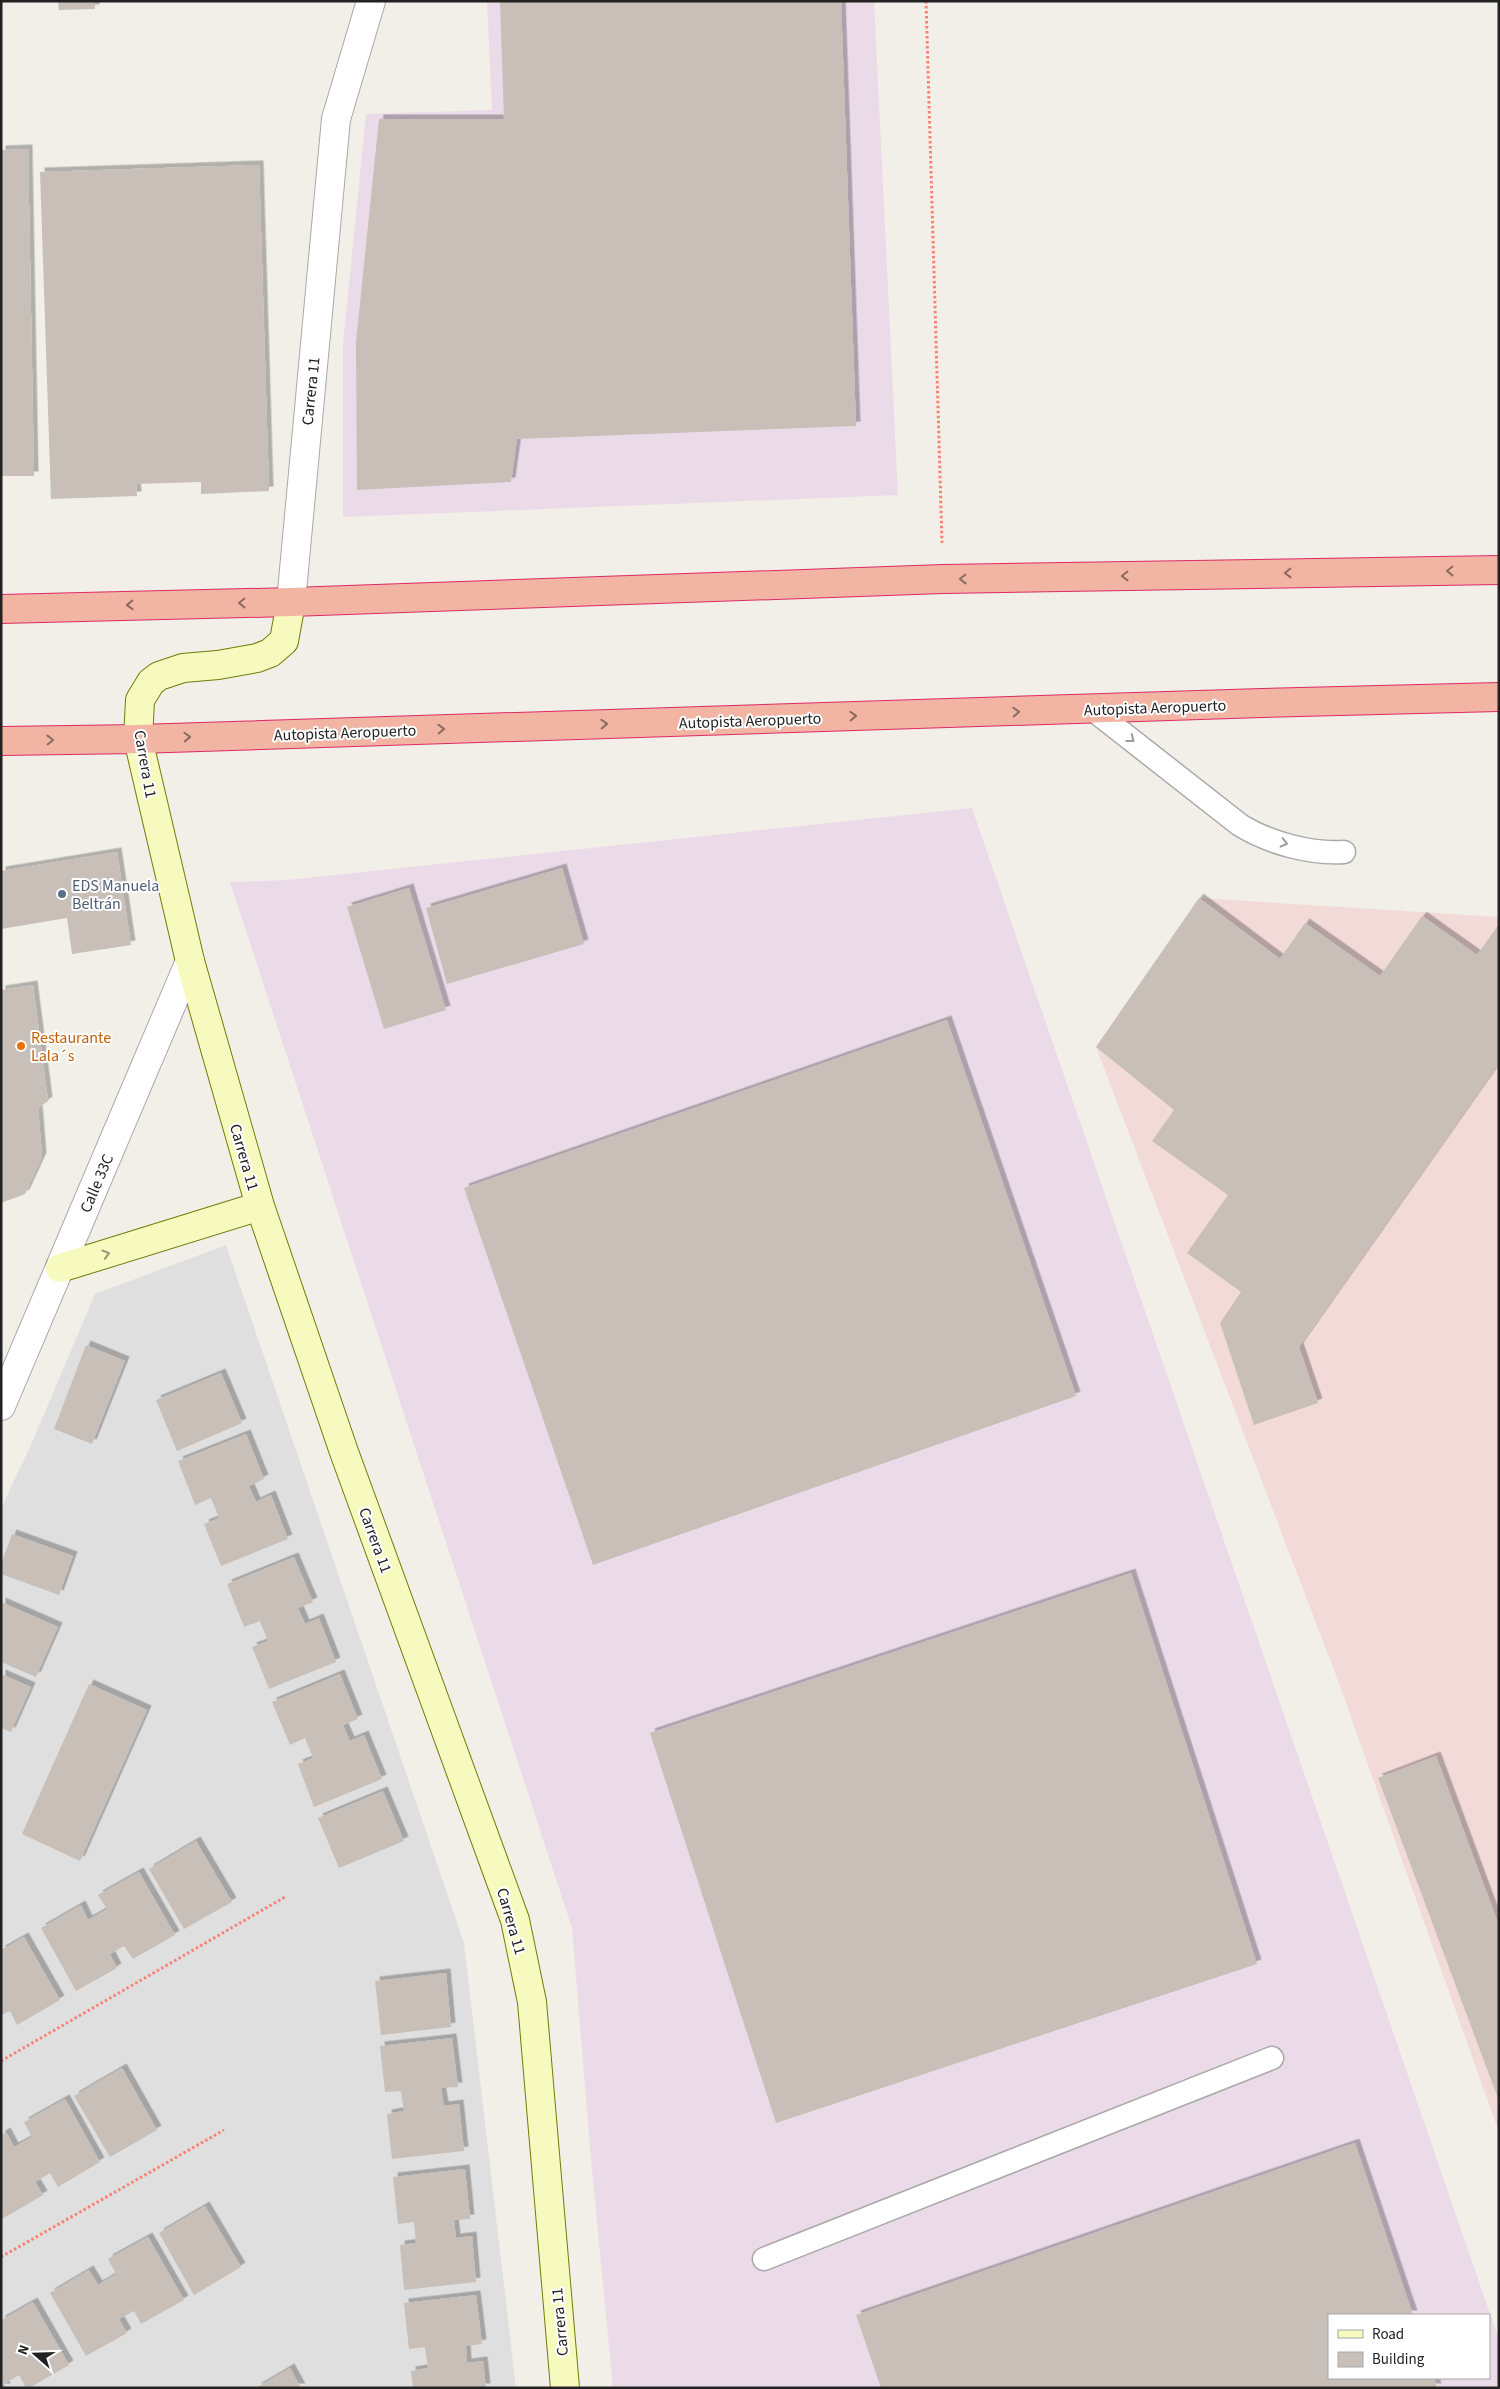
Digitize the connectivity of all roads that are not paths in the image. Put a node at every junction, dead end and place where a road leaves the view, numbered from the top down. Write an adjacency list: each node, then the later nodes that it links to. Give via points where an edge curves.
1 (370, 1): 3 (street, Carrera 11, via 336,119)
2 (1499, 570): 3 (highway, one-way to 3, via 943,579)
3 (291, 602): 4 (highway, one-way to 4); 7 (main road, Carrera 11, via 284,640 270,653 234,662 183,668 151,682 140,700)
4 (1, 608)
5 (1499, 697): 6 (highway, Autopista Aeropuerto)
6 (1092, 709): 7 (highway, Autopista Aeropuerto, one-way to 6); 9 (lane, one-way to 9, via 1240,825 1259,836 1326,853)
7 (138, 739): 8 (highway, Autopista Aeropuerto, one-way to 7); 10 (main road, Carrera 11)
8 (1, 741)
9 (1344, 852)
10 (190, 961): 11 (main road, Carrera 11); 12 (street, Calle 33C)
11 (260, 1206): 12 (main road, one-way to 11); 16 (main road, Carrera 11, via 344,1452 515,1920 532,2002)
12 (60, 1268): 13 (street, Calle 33C)
13 (1, 1406)
14 (1272, 2058): 15 (lane)
15 (764, 2259)
16 (565, 2388)

